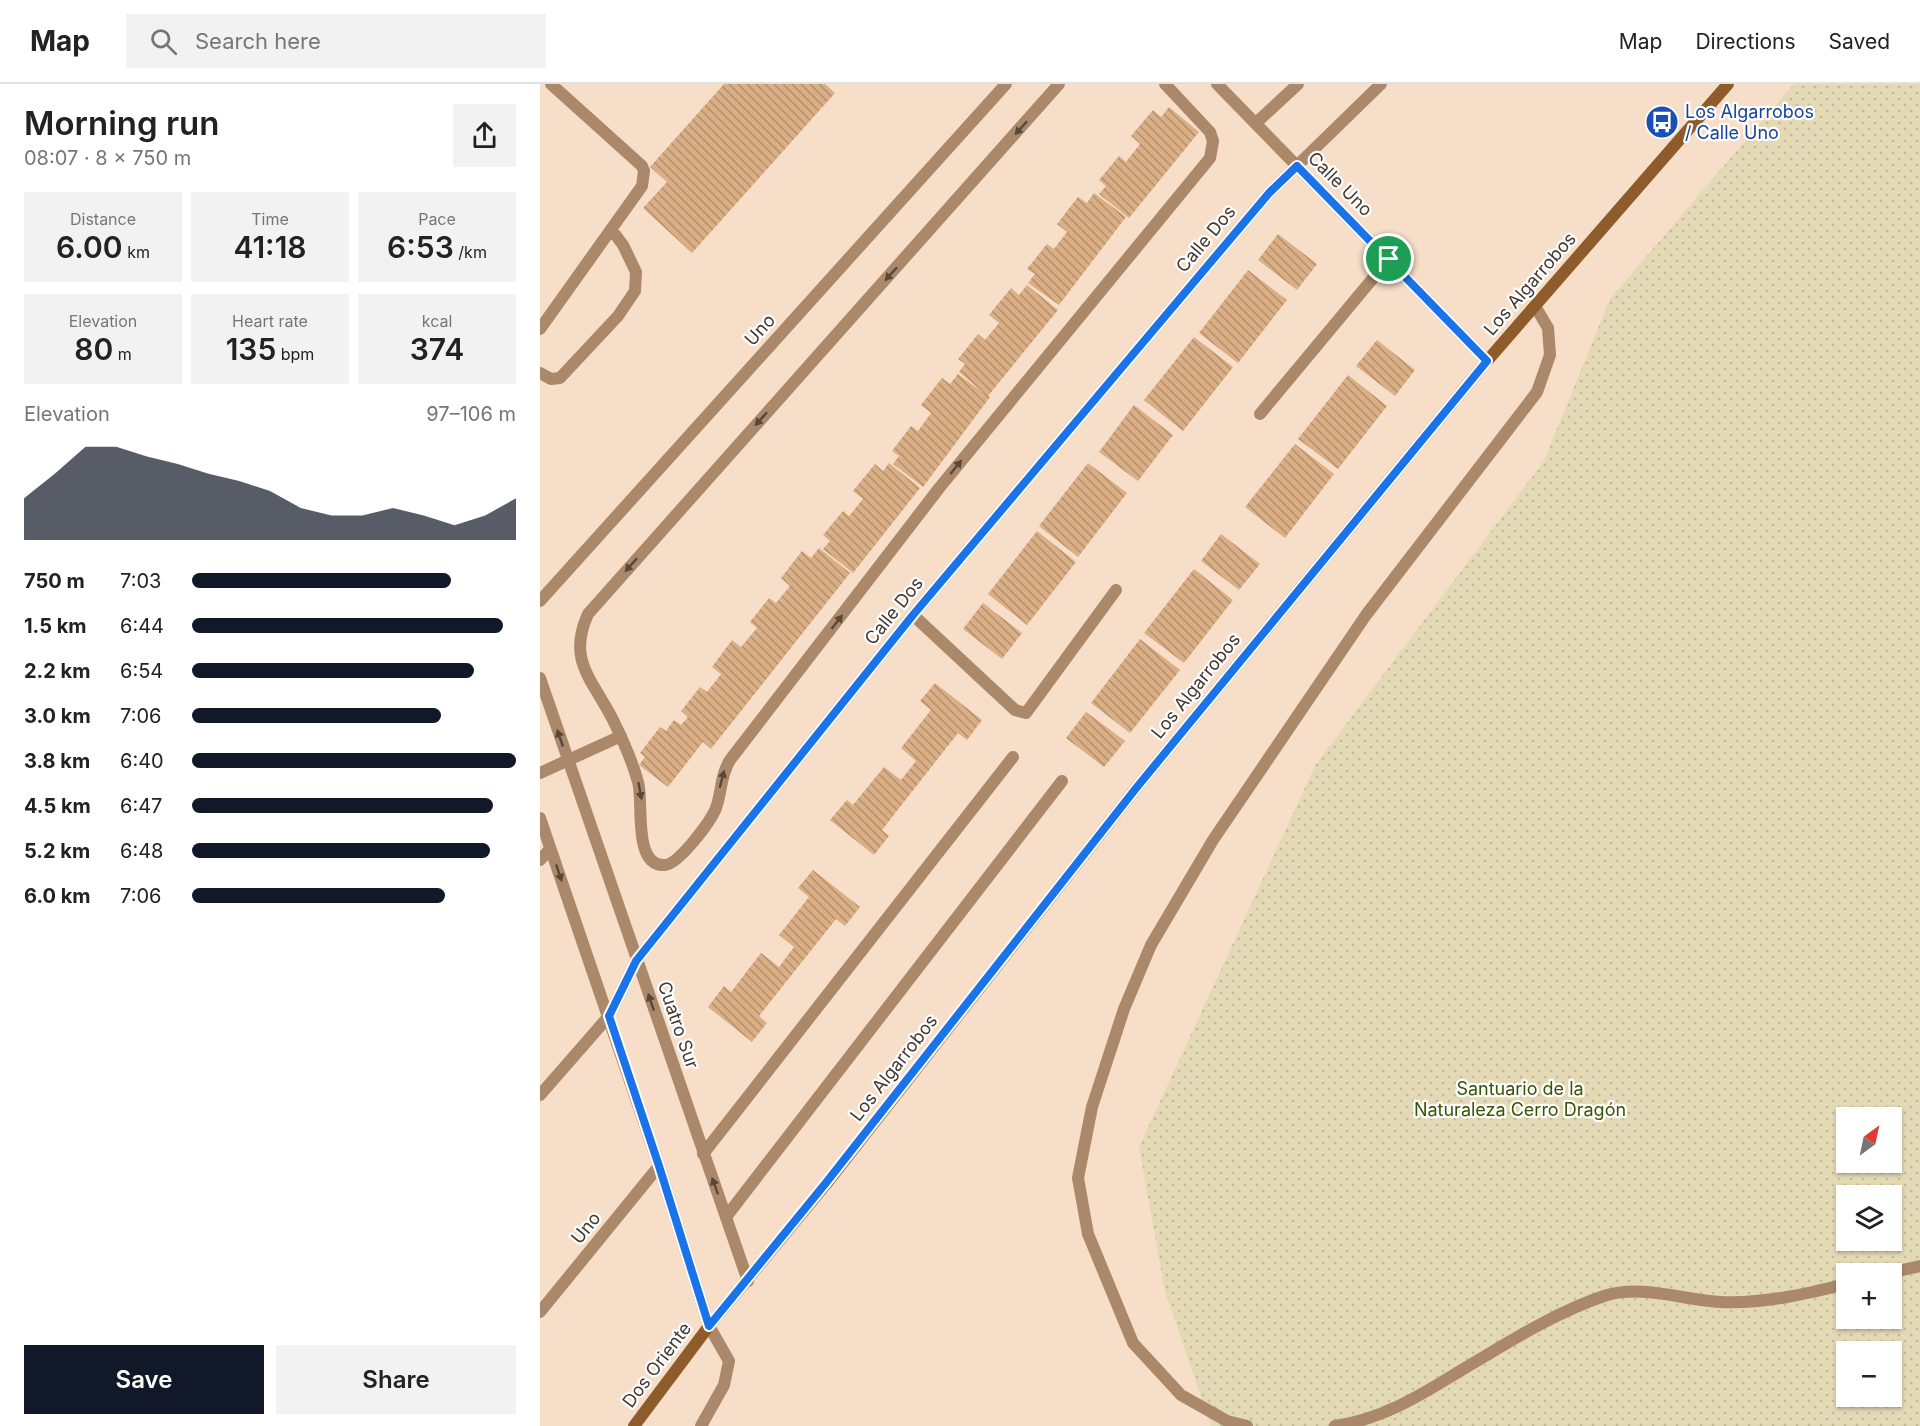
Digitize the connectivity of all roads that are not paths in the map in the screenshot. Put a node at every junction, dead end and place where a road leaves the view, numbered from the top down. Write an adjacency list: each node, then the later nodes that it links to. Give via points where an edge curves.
1 (551, 84): 11 (street, via 642,166 642,186)
2 (1006, 84): 19 (street, Uno)
3 (1059, 84): 22 (street, one-way to 22, via 588,614 579,641 583,667)
4 (1165, 84): 22 (street, one-way to 4, via 642,799 640,831 645,850 654,861 670,864 711,817 730,760 940,487 1210,158 1210,132)
5 (1217, 84): 9 (street, Calle Uno)
6 (1298, 84): 9 (street)
7 (1381, 84): 10 (street, Calle Dos)
8 (1728, 84): 13 (street, Los Algarrobos)
9 (1256, 123): 10 (street, Calle Uno)
10 (1297, 166): 12 (street, Calle Uno); 20 (street, Calle Dos, via 1269,193)
11 (611, 229): 14 (street); 16 (street, via 636,272 635,291 618,316 560,378 551,379)
12 (1389, 259): 15 (street, Calle Uno); 17 (street)
13 (1535, 306): 15 (street, Los Algarrobos); 44 (street, via 1548,328 1550,355 1537,392 1366,615 1213,840 1151,945 1124,1009 1092,1107 1078,1178 1088,1234 1133,1343 1181,1395 1227,1421)
14 (540, 329)
15 (1487, 361): 38 (street, Los Algarrobos, via 1129,796)
16 (540, 373)
17 (1260, 414)
18 (1116, 590): 20 (street, via 1026,713 1014,710)
19 (540, 601)
20 (913, 615): 30 (street, Calle Dos)
21 (540, 678): 24 (street, Cuatro Sur, one-way to 21)
22 (621, 736): 24 (street)
23 (1013, 757): 33 (street)
24 (568, 760): 25 (street); 30 (street, Cuatro Sur)
25 (540, 773)
26 (1062, 781): 35 (street)
27 (540, 818): 28 (street)
28 (550, 849): 29 (street); 31 (street, one-way to 31)
29 (540, 861)
30 (636, 961): 31 (street, Calle Dos); 33 (street, Cuatro Sur, one-way to 30)
31 (609, 1016): 32 (street, Calle Dos); 34 (street)
32 (540, 1095)
33 (704, 1154): 35 (street, Cuatro Sur, one-way to 33)
34 (659, 1166): 40 (street, Uno); 41 (street)
35 (726, 1217): 38 (street, Cuatro Sur)
36 (1920, 1266): 37 (street)
37 (1902, 1270)
38 (748, 1281): 41 (street, Los Algarrobos)
39 (1836, 1286): 45 (street, via 1778,1299 1722,1302 1636,1293 1606,1296 1552,1319 1378,1416)
40 (540, 1312)
41 (709, 1326): 42 (street, Dos Oriente); 43 (street, via 729,1361 724,1385)
42 (634, 1426)
43 (701, 1426)
44 (1247, 1426)
45 (1335, 1426)

